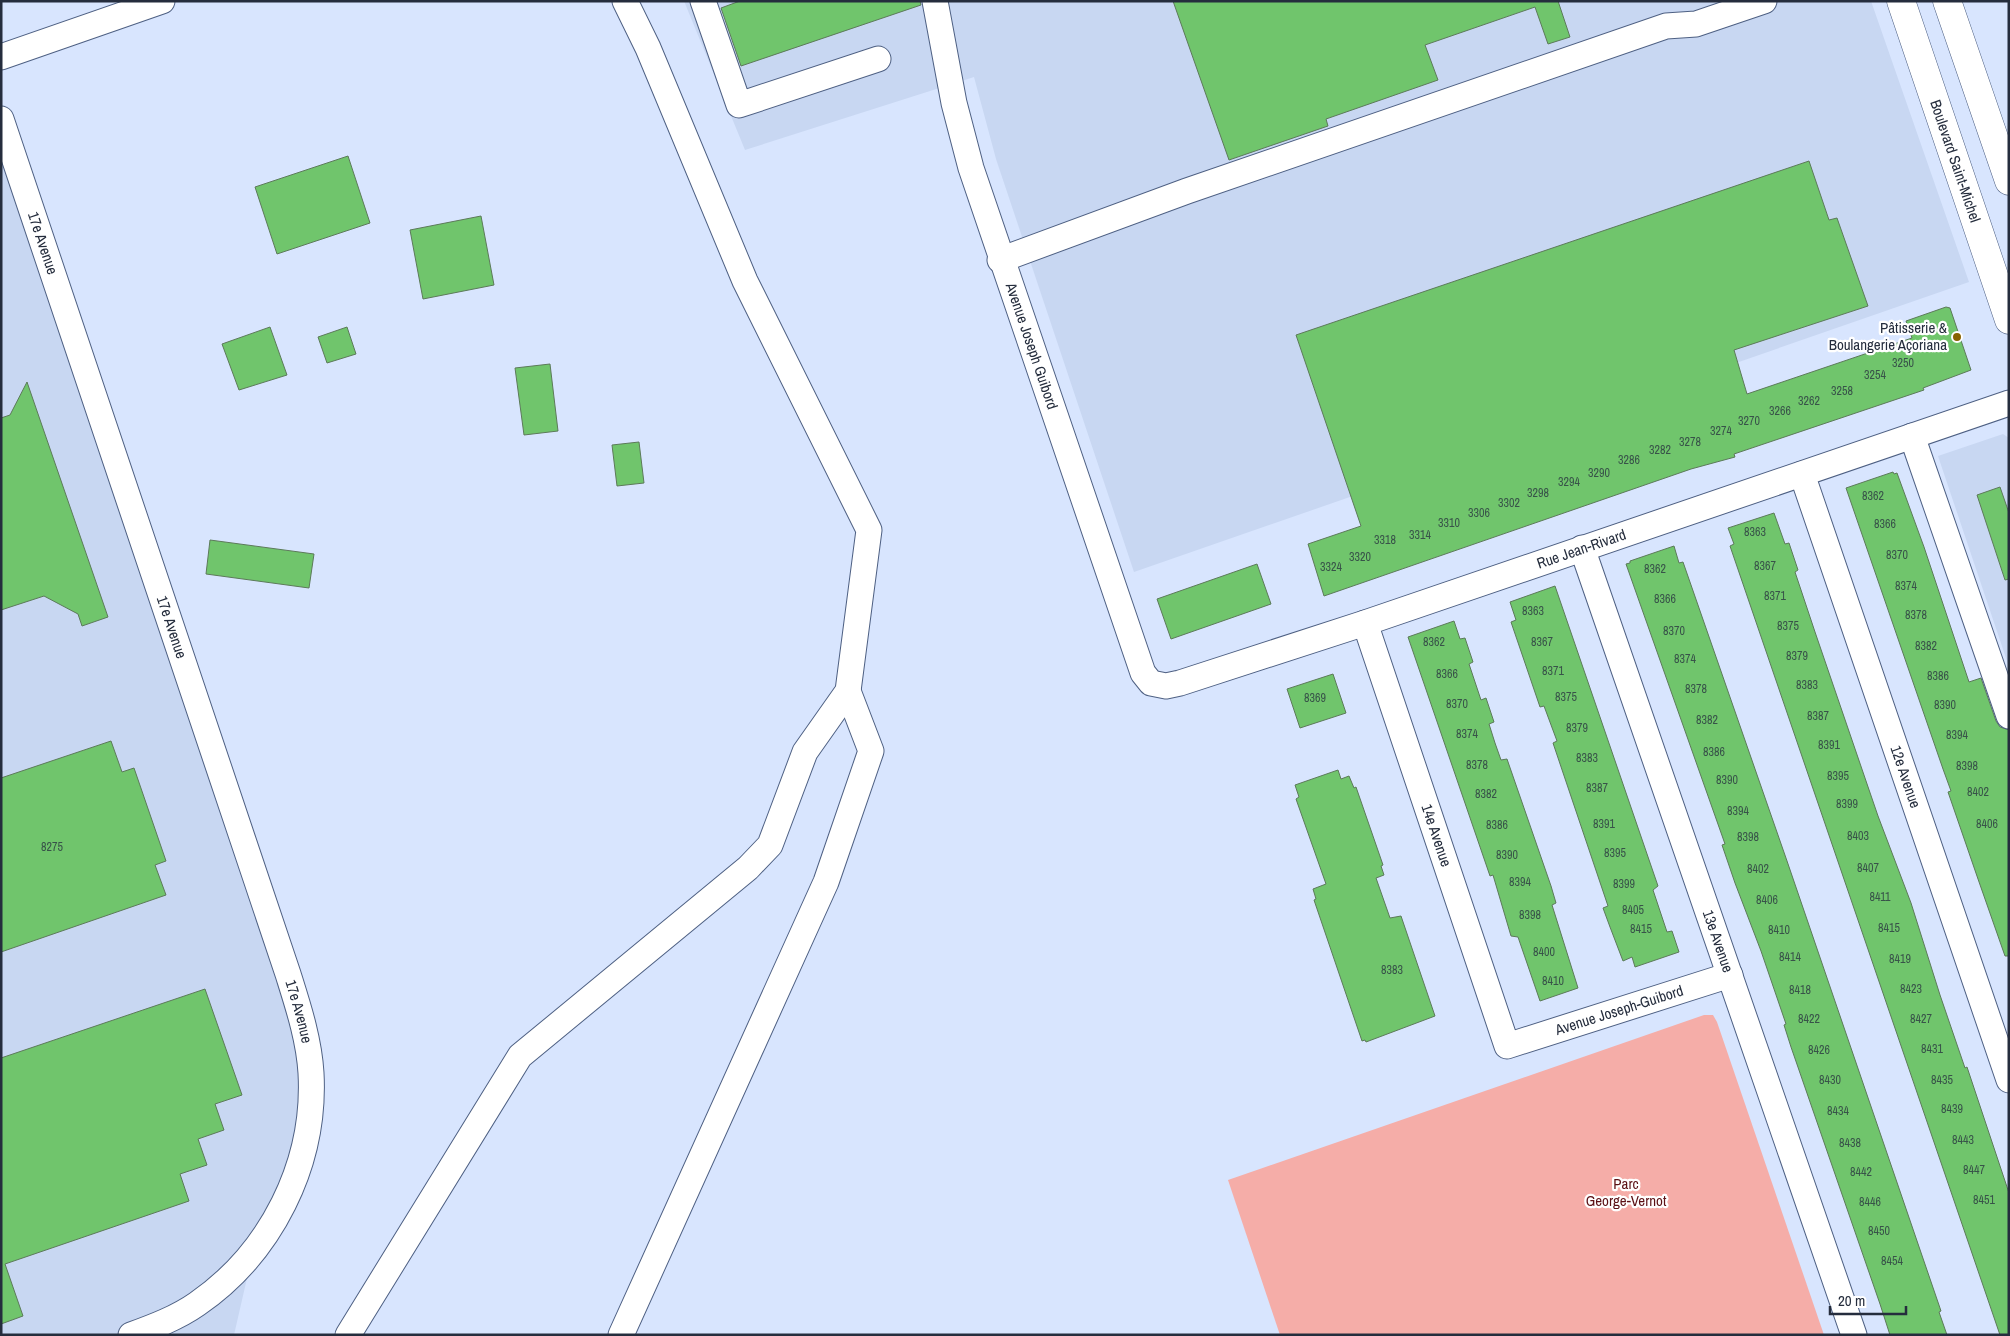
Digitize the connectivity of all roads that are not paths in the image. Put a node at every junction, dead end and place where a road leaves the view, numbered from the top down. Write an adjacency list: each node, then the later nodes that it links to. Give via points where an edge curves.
1 (162, 1): 8 (street)
2 (626, 1): 20 (street, via 745,280 869,530)
3 (703, 1): 9 (street, via 739,105)
4 (935, 1): 12 (street, Avenue Joseph Guibord, via 954,103)
5 (1764, 1): 12 (street, via 1696,24 1666,26)
6 (1901, 1): 13 (main road, Boulevard Saint-Michel)
7 (1947, 1): 11 (main road)
8 (1, 57)
9 (878, 59)
10 (1, 119): 25 (street, 17e Avenue, via 300,1011 311,1072 310,1118 297,1173 282,1207 253,1252 228,1279 196,1305)
11 (2009, 181)
12 (1000, 260): 19 (street, Avenue Joseph Guibord, via 1143,673)
13 (2009, 320)
14 (2009, 403): 15 (street, Rue Jean-Rivard)
15 (1912, 436): 16 (street, Rue Jean-Rivard); 21 (street)
16 (1802, 474): 17 (street, Rue Jean-Rivard); 24 (street, 12e Avenue)
17 (1582, 548): 18 (street, Rue Jean-Rivard); 22 (street, 13e Avenue)
18 (1365, 623): 19 (street, Rue Jean-Rivard, via 1180,683); 23 (street, 14e Avenue)
19 (1152, 684)
20 (848, 691): 26 (street, via 805,752 770,845 748,868 520,1056); 27 (street, via 871,751 826,882)
21 (2009, 716)
22 (1730, 975): 23 (street, Avenue Joseph-Guibord); 28 (street, 13e Avenue)
23 (1507, 1046)
24 (2009, 1080)
25 (131, 1335)
26 (348, 1335)
27 (621, 1335)
28 (1854, 1335)

